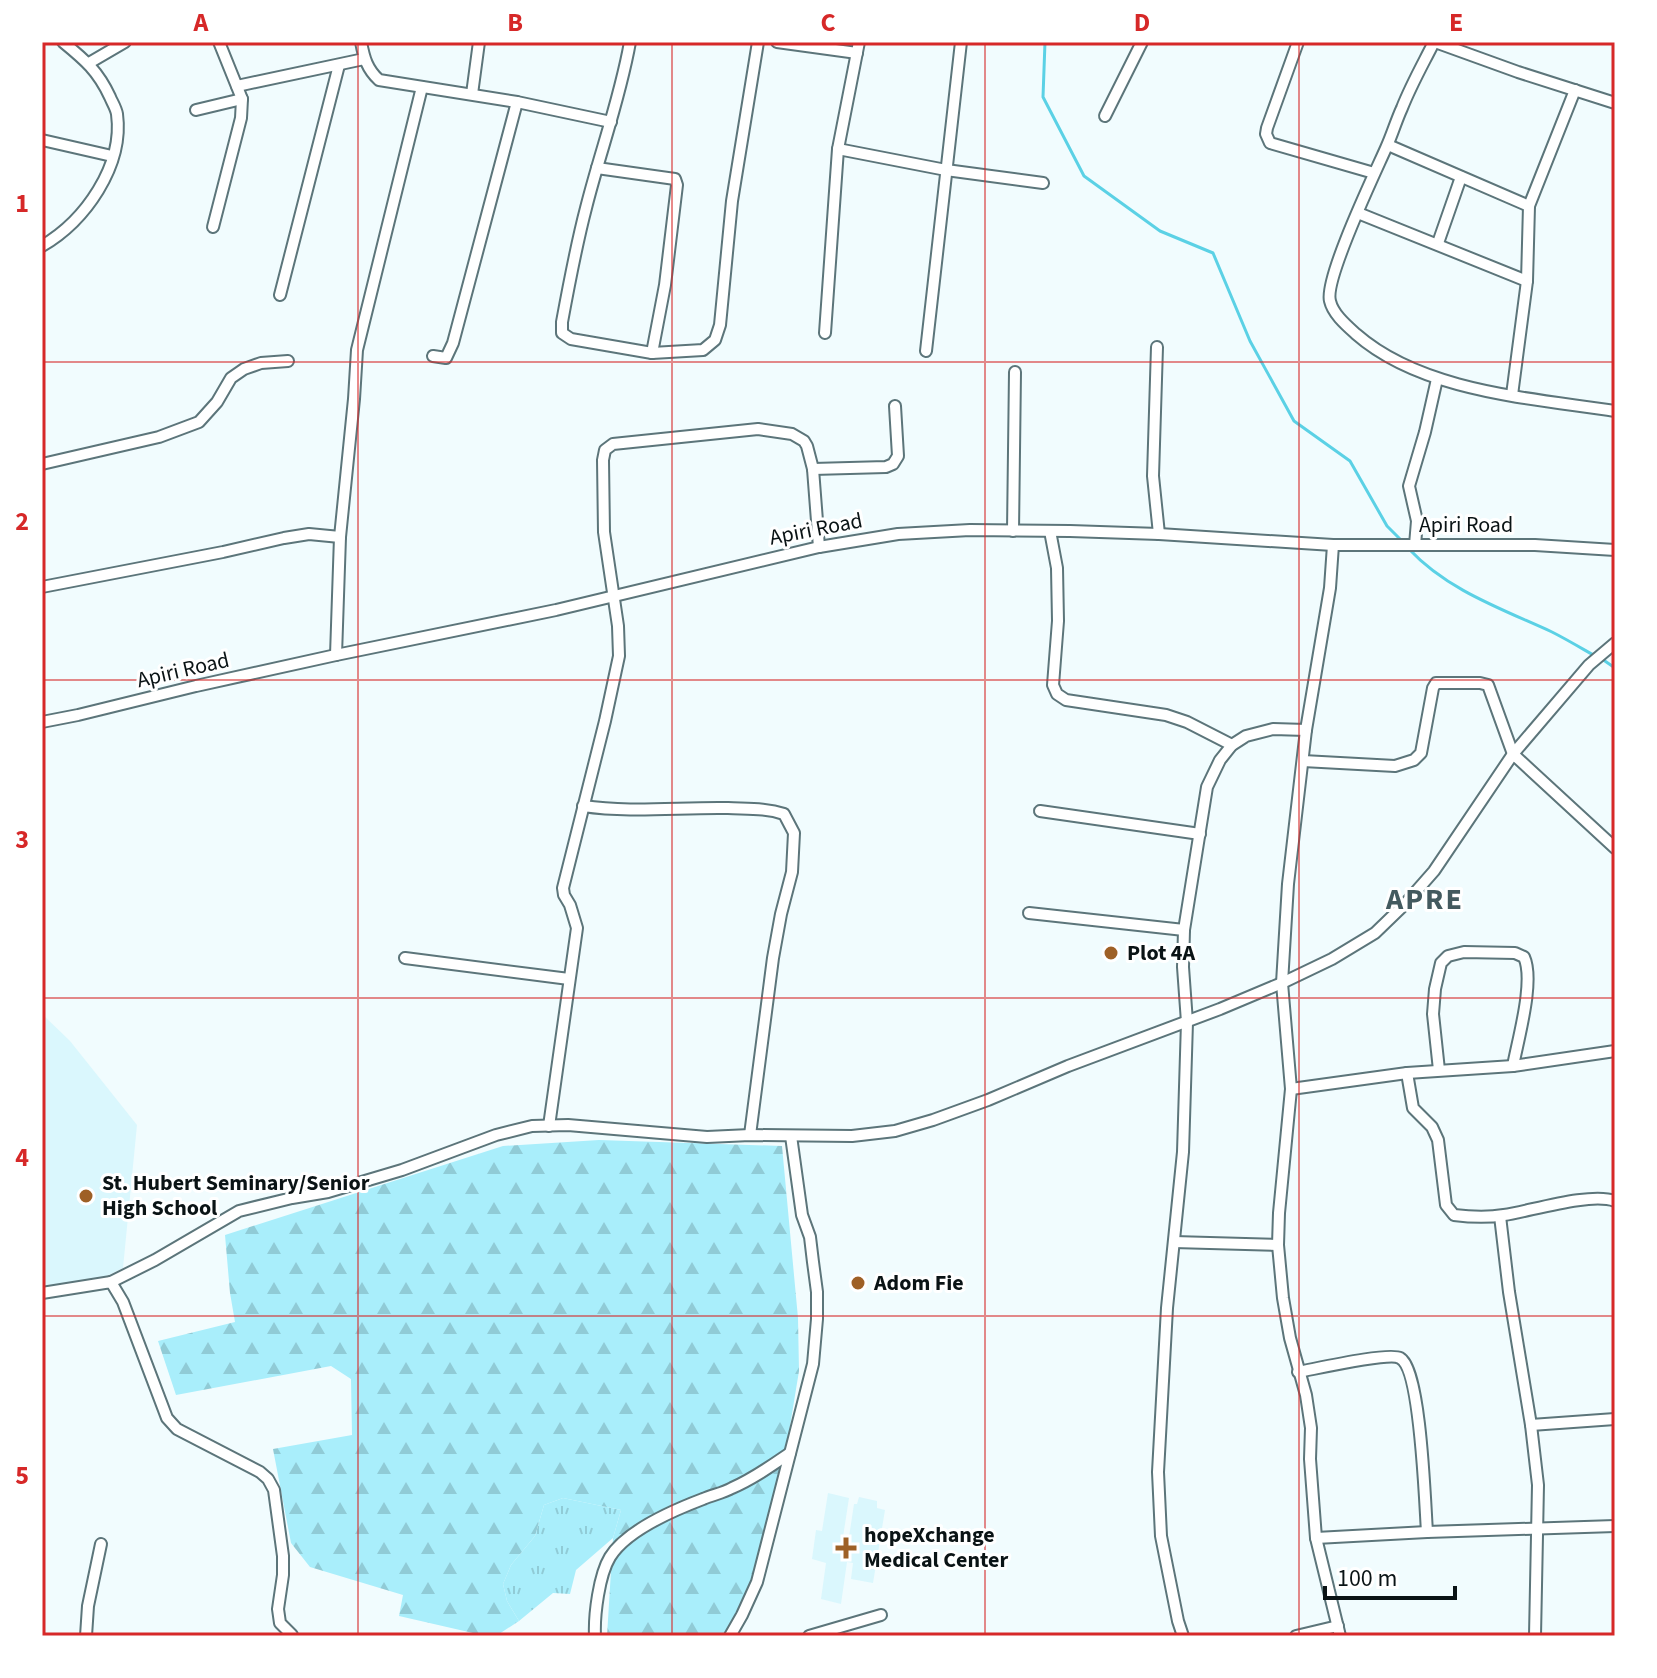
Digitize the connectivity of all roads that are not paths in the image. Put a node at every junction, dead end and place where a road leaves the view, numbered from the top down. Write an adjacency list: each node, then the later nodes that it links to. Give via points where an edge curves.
1 (63, 42): 15 (street)
2 (125, 42): 15 (street)
3 (219, 42): 17 (street)
4 (361, 42): 14 (street)
5 (479, 42): 20 (street)
6 (630, 42): 26 (street)
7 (758, 42): 46 (street, via 715,340 703,350)
8 (777, 42): 13 (street)
9 (961, 42): 32 (street)
10 (1142, 42): 25 (street)
11 (1298, 42): 33 (street, via 1267,128 1268,140)
12 (1434, 42): 19 (street); 28 (street)
13 (858, 48): 29 (street)
14 (364, 59): 16 (street); 18 (street, via 379,80)
15 (89, 63): 30 (street, via 117,112)
16 (339, 65): 17 (street); 42 (street)
17 (237, 86): 21 (street)
18 (422, 87): 20 (street); 59 (street, via 357,350)
19 (1575, 90): 23 (street); 36 (street)
20 (472, 94): 22 (street)
21 (242, 99): 24 (street); 38 (street)
22 (517, 102): 26 (street); 47 (street, via 453,343 446,358)
23 (1615, 103)
24 (196, 110)
25 (1105, 116)
26 (611, 122): 31 (street)
27 (42, 140): 30 (street)
28 (1388, 145): 33 (street); 34 (street)
29 (838, 149): 32 (street); 43 (street)
30 (112, 156): 40 (street, via 86,209)
31 (597, 168): 46 (street, via 675,179 677,185); 46 (street, via 562,333)
32 (946, 170): 35 (street); 45 (street)
33 (1374, 173): 37 (street)
34 (1461, 177): 36 (street); 39 (street)
35 (1043, 183)
36 (1529, 206): 41 (street)
37 (1358, 213): 39 (street); 50 (street, via 1329,292 1330,304 1363,340)
38 (213, 227)
39 (1438, 243): 41 (street)
40 (42, 246)
41 (1527, 281): 51 (street)
42 (280, 295)
43 (825, 333)
44 (1157, 347): 58 (street, via 1153,463)
45 (926, 351)
46 (652, 353)
47 (433, 356)
48 (288, 361): 54 (street, via 244,369 231,378 199,422 159,437)
49 (1015, 372): 56 (street)
50 (1437, 379): 51 (street); 61 (street, via 1409,486 1417,521)
51 (1512, 395): 53 (street)
52 (895, 406): 55 (street, via 898,456 893,464)
53 (1615, 411)
54 (42, 464)
55 (813, 469): 62 (street); 65 (street, via 804,441 758,429 613,444 603,460)
56 (1013, 531): 57 (street, Apiri Road); 62 (street, Apiri Road, via 898,534)
57 (1050, 531): 58 (street, Apiri Road); 70 (street, via 1057,568 1057,694 1066,700 1177,718)
58 (1159, 534): 60 (street, Apiri Road)
59 (340, 537): 64 (street, via 284,538); 67 (street)
60 (1333, 545): 61 (street, Apiri Road); 69 (street)
61 (1415, 545): 63 (street, Apiri Road)
62 (819, 547): 65 (street, Apiri Road)
63 (1615, 550)
64 (42, 587)
65 (612, 596): 67 (street, Apiri Road); 73 (street, via 619,656)
66 (1615, 643): 71 (street, via 1589,665)
67 (336, 655): 68 (street, Apiri Road)
68 (42, 722)
69 (1306, 730): 70 (street, via 1273,729); 72 (street)
70 (1232, 745): 75 (street, via 1207,787)
71 (1513, 754): 72 (street, via 1488,685 1447,682 1433,688 1421,753 1414,760 1395,766); 76 (street); 81 (street, via 1434,871 1405,904 1375,933)
72 (1303, 761): 81 (street)
73 (583, 806): 80 (street, via 563,888 577,928); 89 (street, via 770,810 784,814 794,833)
74 (1040, 811): 75 (street)
75 (1200, 834): 78 (street)
76 (1615, 848)
77 (1029, 913): 78 (street)
78 (1184, 930): 82 (street)
79 (405, 958): 80 (street)
80 (569, 979): 88 (street)
81 (1282, 983): 82 (street); 87 (street)
82 (1187, 1022): 90 (street, via 895,1131); 93 (street)
83 (1615, 1051): 84 (street)
84 (1513, 1066): 85 (street); 85 (street, via 1528,973 1524,957 1464,952 1441,963 1435,989)
85 (1439, 1070): 86 (street)
86 (1407, 1073): 87 (street); 92 (street, via 1413,1108 1438,1140 1446,1205 1454,1215)
87 (1291, 1089): 94 (street)
88 (549, 1126): 89 (street); 95 (street, via 496,1135 328,1192 239,1211)
89 (750, 1135): 90 (street)
90 (791, 1136): 100 (street, via 810,1237 817,1319 813,1364)
91 (1615, 1201): 92 (street, via 1575,1201)
92 (1500, 1216): 99 (street)
93 (1174, 1242): 94 (street); 113 (street, via 1158,1472 1161,1536)
94 (1278, 1245): 97 (street)
95 (111, 1282): 96 (street); 108 (street, via 167,1418 177,1429 260,1472 274,1490 283,1556 278,1609 280,1623)
96 (42, 1293)
97 (1298, 1372): 103 (street, via 1397,1356 1405,1361 1420,1421); 104 (street, via 1311,1428)
98 (1615, 1419): 99 (street)
99 (1531, 1425): 102 (street)
100 (790, 1453): 110 (street, via 729,1490 655,1520 611,1554); 111 (street, via 757,1582)
101 (1615, 1526): 102 (street)
102 (1537, 1528): 103 (street); 115 (street)
103 (1427, 1532): 104 (street)
104 (1316, 1538): 107 (street)
105 (101, 1544): 109 (street)
106 (881, 1615): 112 (street)
107 (1339, 1631): 114 (street)
108 (292, 1635)
109 (86, 1636)
110 (595, 1636)
111 (730, 1636)
112 (809, 1636)
113 (1183, 1636)
114 (1296, 1636)
115 (1535, 1636)

